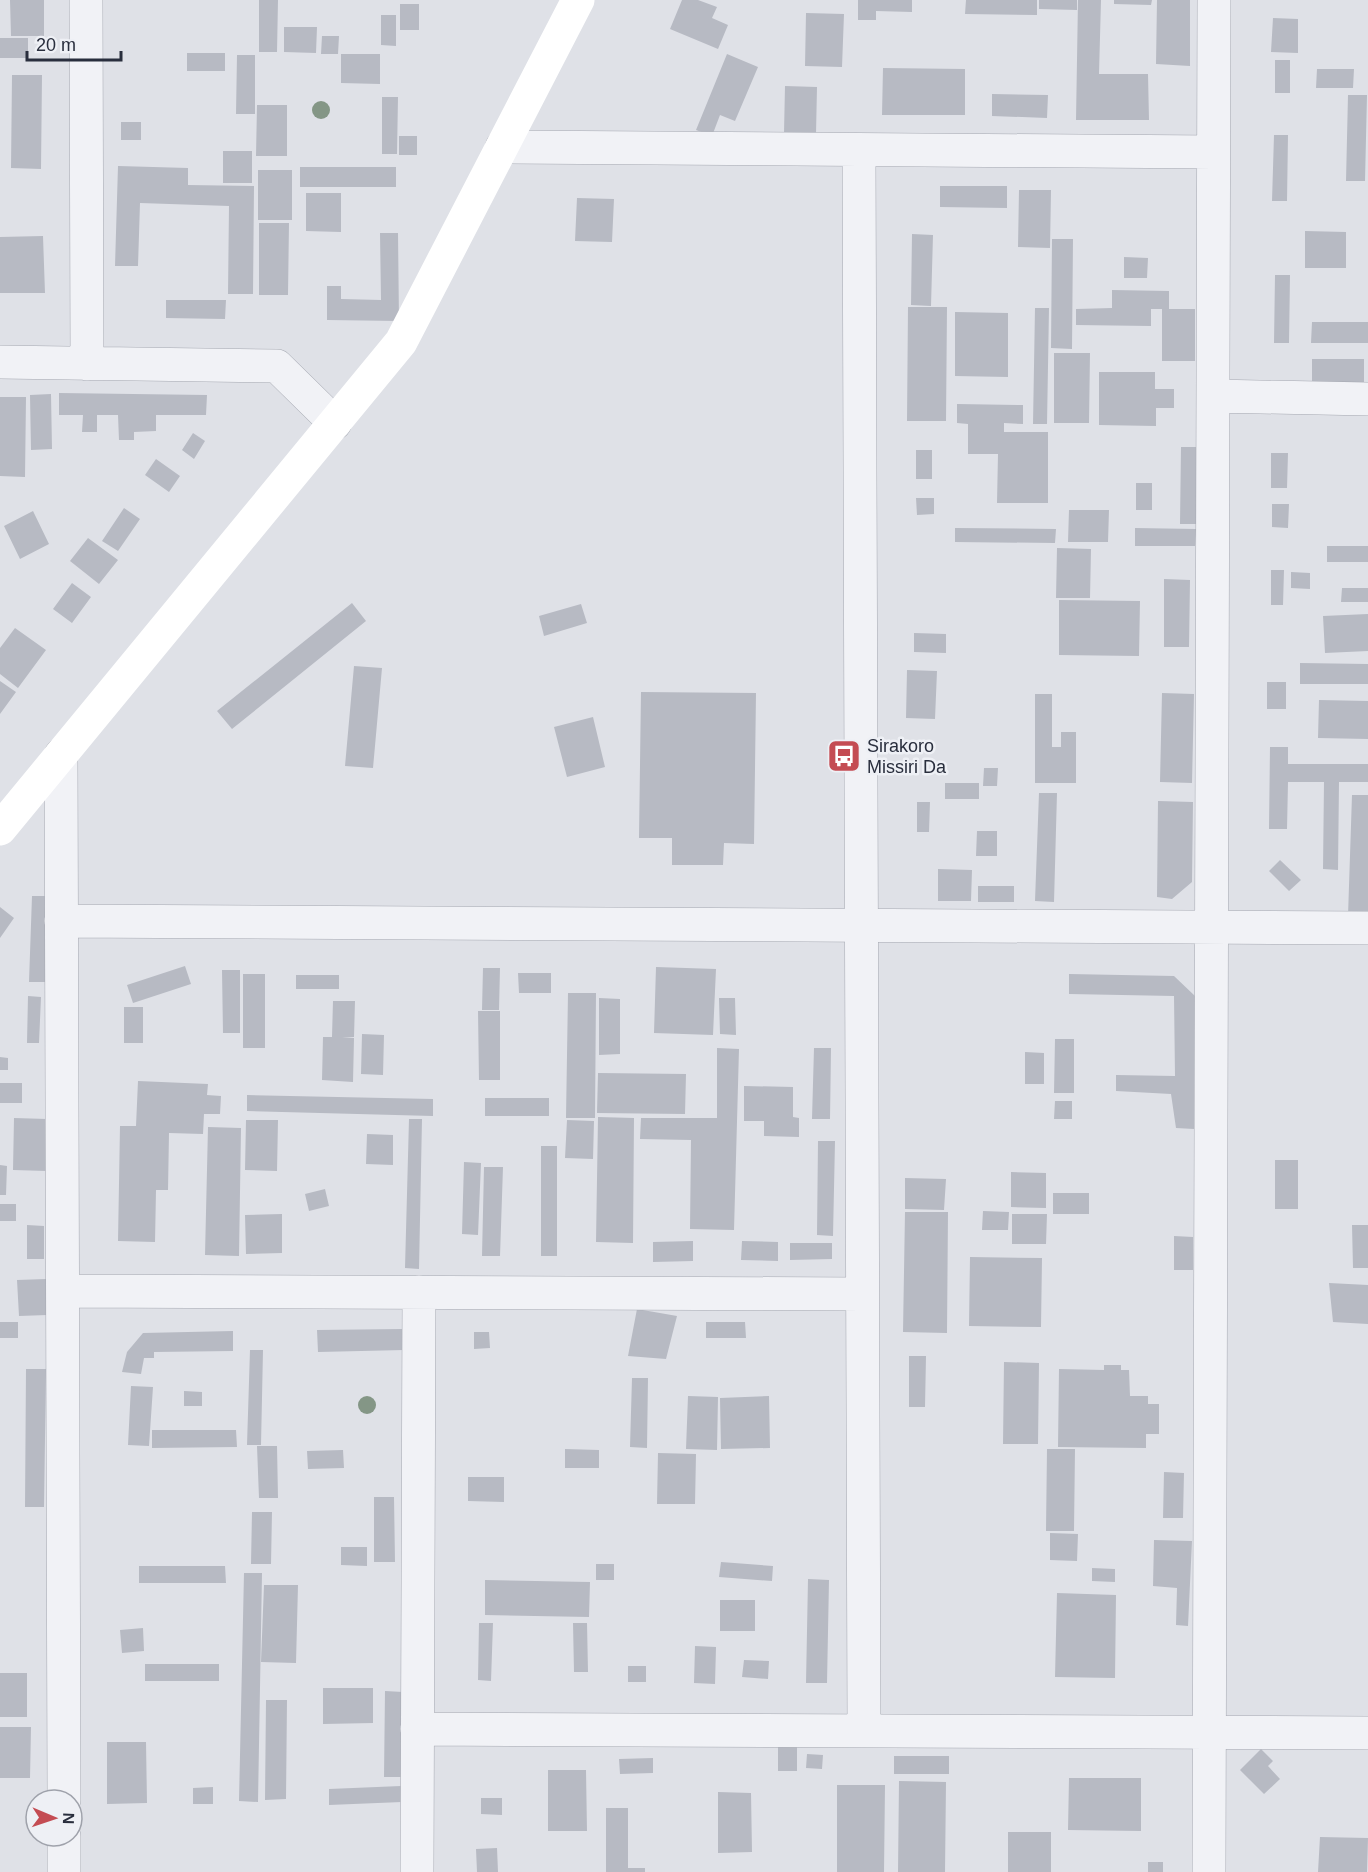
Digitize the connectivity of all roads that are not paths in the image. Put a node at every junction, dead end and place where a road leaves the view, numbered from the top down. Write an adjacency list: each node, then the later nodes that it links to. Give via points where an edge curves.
1 (86, 0): 8 (street)
2 (578, 0): 4 (street)
3 (1214, 0): 6 (street)
4 (502, 147): 5 (street); 11 (street, via 401,342)
5 (859, 150): 6 (street); 15 (street)
6 (1213, 152): 9 (street)
7 (0, 362): 8 (street)
8 (87, 364): 11 (street, via 277,366)
9 (1213, 396): 10 (street); 16 (street)
10 (1368, 399)
11 (335, 423): 12 (street)
12 (61, 755): 13 (street); 14 (street)
13 (0, 830)
14 (62, 921): 15 (street); 18 (street)
15 (861, 925): 16 (street); 20 (street)
16 (1211, 927): 17 (street); 23 (street)
17 (1368, 928)
18 (63, 1291): 19 (street); 25 (street)
19 (419, 1292): 20 (street); 21 (street)
20 (862, 1294): 22 (street)
21 (417, 1729): 22 (street); 28 (street)
22 (864, 1731): 23 (street)
23 (1210, 1732): 24 (street); 29 (street)
24 (1368, 1733)
25 (64, 1788)
26 (64, 1848): 27 (street)
27 (64, 1872)
28 (417, 1872)
29 (1209, 1872)

